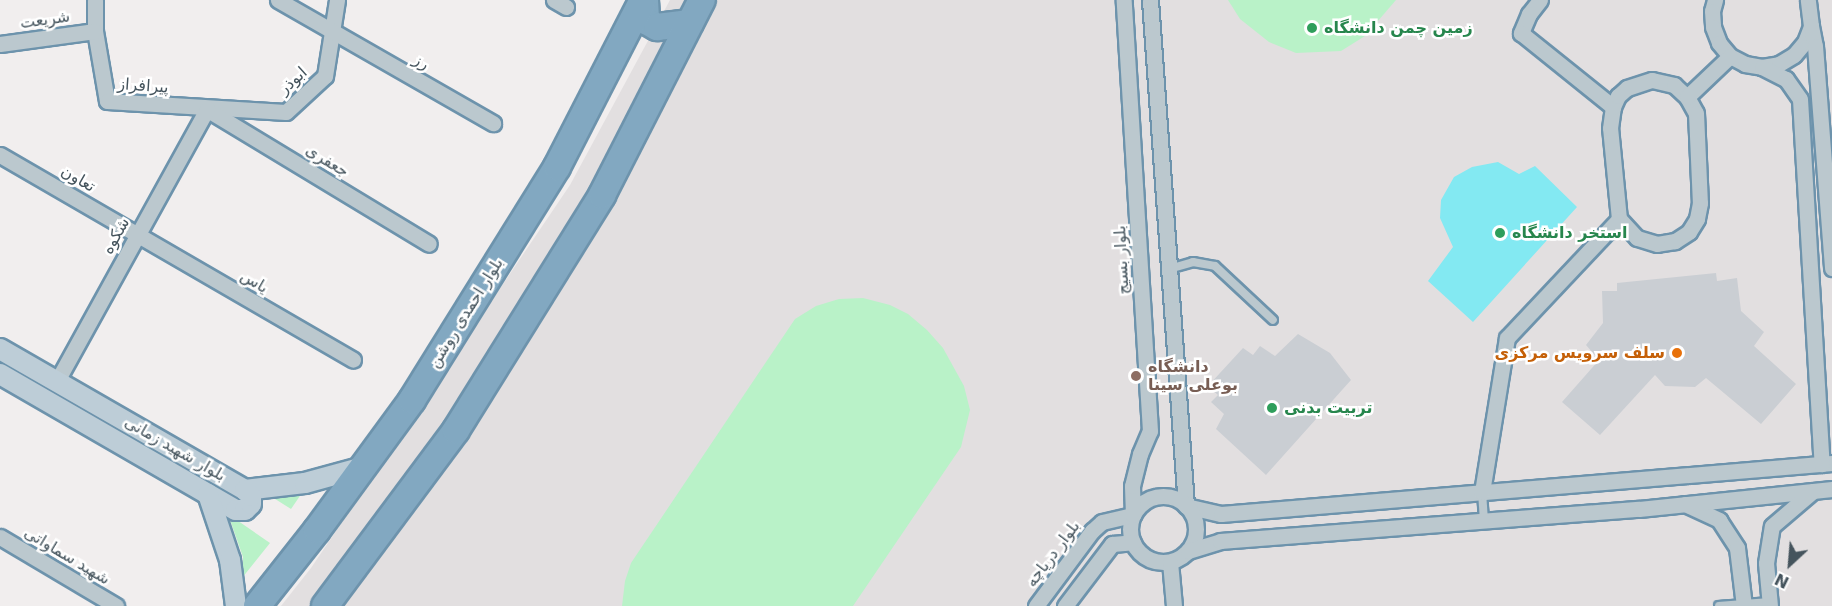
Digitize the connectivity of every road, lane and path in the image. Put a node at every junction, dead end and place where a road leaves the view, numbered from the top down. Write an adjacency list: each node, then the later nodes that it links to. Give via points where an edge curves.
1 (95, 0): 15 (street, پیرافراز)
2 (278, 0): 16 (street, رز)
3 (337, 0): 16 (street, ابوذر)
4 (644, 0): 12 (highway, via 646,21 657,27); 36 (highway, بلوار احمدی روشن, via 557,167 412,400)
5 (702, 0): 12 (highway)
6 (1124, 0): 44 (street, بلوار بسیج, via 1150,431 1132,486)
7 (1150, 0): 28 (street)
8 (1540, 0): 21 (street, via 1521,33)
9 (1707, 0): 14 (street)
10 (1715, 0): 14 (street)
11 (1811, 1): 13 (street)
12 (690, 23): 55 (highway, via 602,195 456,430)
13 (1811, 26): 19 (street, via 1794,55 1779,64); 29 (street)
14 (1713, 27): 18 (street)
15 (95, 32): 17 (street, شریعت); 22 (street, پیرافراز, via 107,101)
16 (332, 32): 22 (street, ابوذر, via 325,76 286,112); 23 (street, رز)
17 (0, 44)
18 (1730, 56): 19 (street); 20 (street)
19 (1762, 67): 35 (street, via 1786,80 1800,99)
20 (1687, 97): 21 (street, via 1674,85 1652,80 1627,88); 25 (street, via 1696,113 1700,203 1697,219 1689,232 1658,244 1637,238)
21 (1613, 107): 25 (street, via 1610,129)
22 (207, 109): 26 (street, شکوه); 27 (street, جعفری)
23 (493, 123)
24 (0, 155): 26 (street, تعاون)
25 (1619, 219): 40 (street, via 1507,338)
26 (138, 235): 32 (street, یاس); 34 (street, شکوه)
27 (429, 244)
28 (1169, 268): 30 (lane, via 1193,262 1215,266); 43 (street)
29 (1832, 268)
30 (1273, 320)
31 (0, 349): 34 (main road, بلوار شهید زمانی)
32 (353, 360)
33 (0, 374): 41 (main road, بلوار شهید زمانی)
34 (57, 381): 38 (main road, بلوار شهید زمانی)
35 (1827, 463): 40 (street)
36 (363, 467): 38 (main road, via 305,483); 54 (highway, بلوار احمدی روشن)
37 (1832, 489): 39 (street)
38 (245, 490): 41 (main road, بلوار شهید زمانی, via 251,496 251,504 244,510 236,510)
39 (1813, 490): 42 (street); 50 (street, via 1772,526 1766,563)
40 (1482, 492): 43 (street, via 1221,514); 45 (lane)
41 (208, 494): 53 (main road, via 230,560)
42 (1685, 504): 45 (street); 51 (street, via 1719,520 1737,548)
43 (1186, 506): 44 (street, via 1178,500 1157,497 1148,500); 48 (street, via 1196,523)
44 (1134, 515): 47 (street); 56 (street, بلوار دریاچه, via 1115,517 1096,526)
45 (1484, 521): 48 (street, via 1220,541)
46 (0, 537): 52 (street, شهید سماواتی)
47 (1133, 542): 49 (street, via 1148,558); 57 (street, via 1112,544)
48 (1188, 551): 49 (street)
49 (1170, 562): 58 (street)
50 (1769, 604): 51 (lane)
51 (1744, 605): 59 (lane)
52 (116, 606)
53 (236, 606)
54 (257, 606)
55 (325, 606)
56 (1036, 606)
57 (1065, 606)
58 (1174, 606)
59 (1719, 606)

